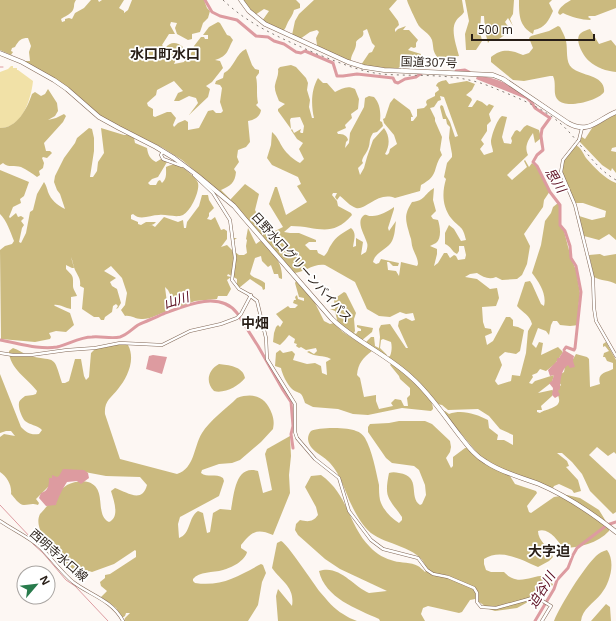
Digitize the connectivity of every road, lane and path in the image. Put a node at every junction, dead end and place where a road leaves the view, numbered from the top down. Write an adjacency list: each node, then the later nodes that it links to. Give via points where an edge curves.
1 (241, 0): 4 (highway, 国道307号, via 255,17 265,24 354,64 377,70 497,76 568,123)
2 (0, 53): 5 (highway, 日野水口グリーンバイパス, via 54,80 108,122)
3 (616, 112): 4 (highway)
4 (582, 128): 8 (main road, bridge, via 578,140 563,160 561,172 575,205 593,278 596,319)
5 (164, 153): 6 (main road, via 163,159 179,164 206,186 228,215 235,258 232,280 239,289); 10 (highway, 日野水口グリーンバイパス, via 198,176 234,206 342,329 413,378 468,446 484,461 499,470 538,483 558,493)
6 (251, 295): 7 (main road, via 239,316 227,322 190,331 162,345 120,343 31,355); 12 (main road, via 257,301 266,338 268,361 295,404 296,435 315,459 339,478 350,511 369,538 383,549 418,558 433,574 448,577 474,588 477,602 481,607 496,608 536,597 551,606)
7 (0, 353)
8 (616, 356)
9 (0, 521): 11 (main road, 西明寺水口線, via 41,548 74,583 110,604)
10 (616, 532)
11 (123, 621)
12 (542, 621)

